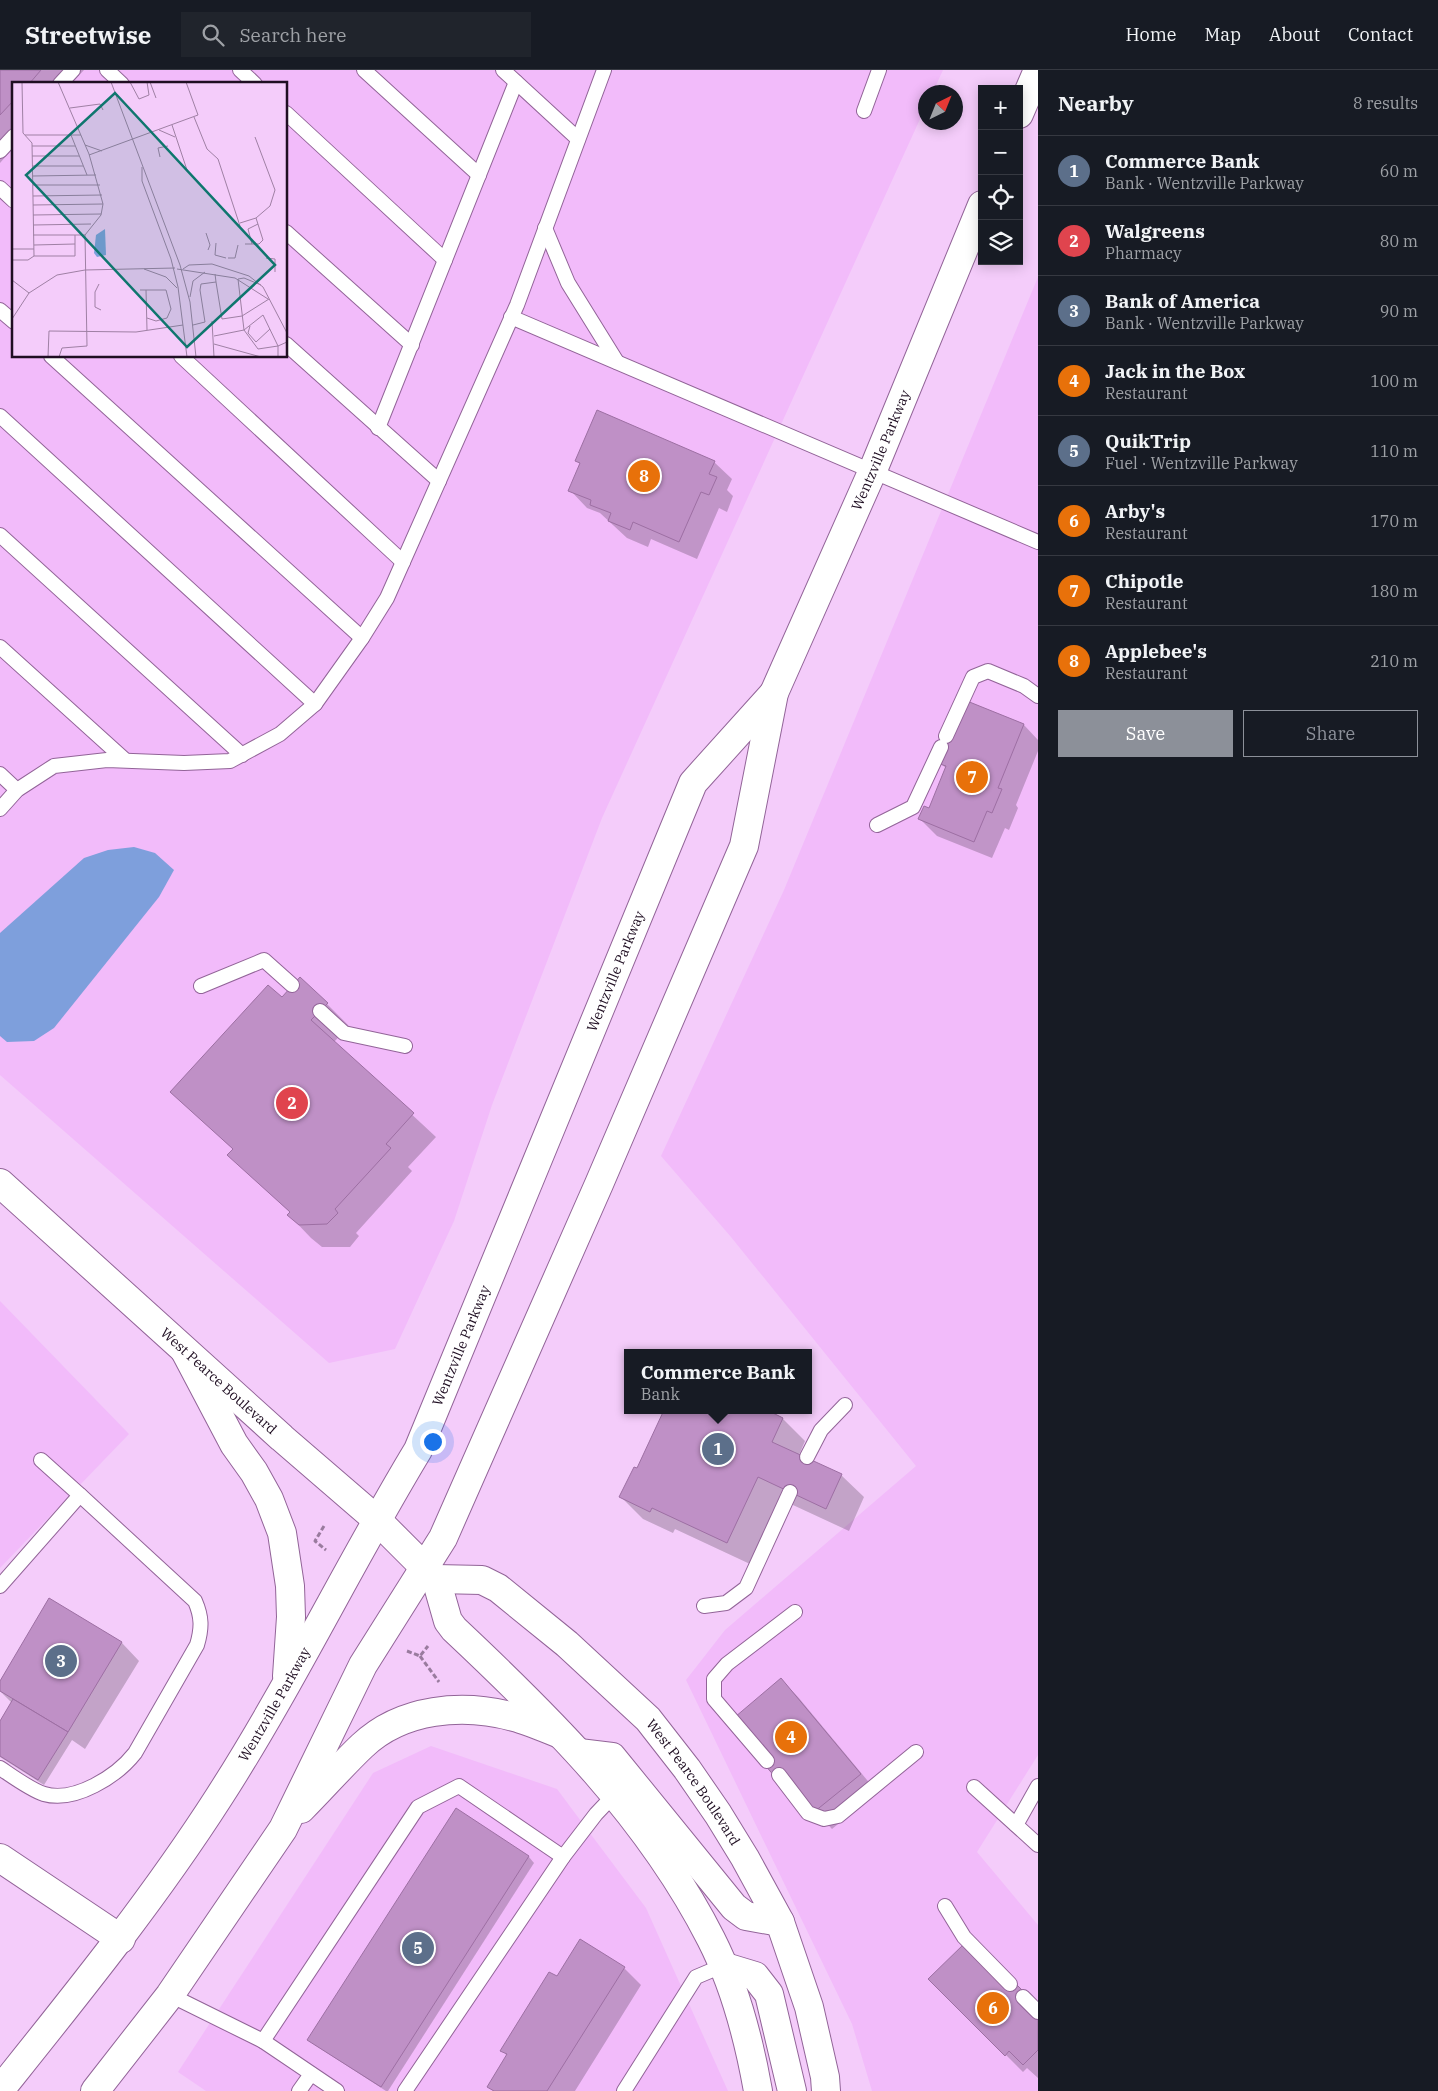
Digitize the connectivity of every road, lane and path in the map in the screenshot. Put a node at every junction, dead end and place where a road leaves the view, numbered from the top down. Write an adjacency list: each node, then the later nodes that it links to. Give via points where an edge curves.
1 (73, 70): 9 (lane)
2 (107, 70): 10 (lane)
3 (240, 70): 11 (lane)
4 (364, 70): 19 (lane)
5 (503, 70): 12 (lane)
6 (604, 70): 17 (lane)
7 (879, 70): 14 (lane)
8 (1038, 70): 13 (main road)
9 (62, 82)
10 (120, 82)
11 (253, 82)
12 (516, 82): 17 (lane); 19 (lane)
13 (1023, 105)
14 (864, 111)
15 (288, 115): 25 (lane)
16 (12, 138): 18 (lane)
17 (578, 140): 23 (lane)
18 (0, 151)
19 (479, 175): 25 (lane)
20 (0, 188): 21 (lane)
21 (12, 199)
22 (978, 216): 36 (main road, Wentzville Parkway)
23 (545, 228): 27 (lane); 33 (lane, via 568,283)
24 (288, 234): 29 (lane)
25 (445, 260): 29 (lane)
26 (0, 310): 28 (lane)
27 (511, 317): 33 (lane); 37 (lane)
28 (12, 320)
29 (412, 345): 35 (lane)
30 (288, 346): 35 (lane)
31 (53, 358): 41 (lane)
32 (183, 358): 40 (lane)
33 (617, 362): 36 (lane)
34 (0, 416): 45 (lane)
35 (378, 428): 37 (lane)
36 (873, 470): 39 (lane); 43 (main road, Wentzville Parkway)
37 (439, 481): 40 (lane)
38 (0, 535): 46 (lane)
39 (1038, 542)
40 (403, 562): 41 (lane, via 387,598)
41 (362, 638): 45 (lane)
42 (0, 647): 47 (lane)
43 (774, 693): 63 (main road, Wentzville Parkway, via 693,783 418,1450); 66 (main road, Wentzville Parkway, via 744,846)
44 (1038, 696): 51 (lane, via 1024,686 988,671 973,677 913,807)
45 (315, 704): 46 (lane, via 280,734)
46 (242, 755): 47 (lane, via 221,762)
47 (125, 760): 49 (lane, via 54,766)
48 (0, 774): 49 (lane)
49 (17, 790): 50 (lane)
50 (0, 809)
51 (876, 824)
52 (292, 985): 53 (lane, via 264,960)
53 (201, 986)
54 (320, 1011): 55 (lane, via 344,1032)
55 (405, 1046)
56 (0, 1184): 57 (main road, West Pearce Boulevard)
57 (185, 1351): 63 (main road, West Pearce Boulevard); 73 (main road, via 234,1444 269,1499 282,1533 290,1586)
58 (845, 1405): 59 (lane, via 821,1430)
59 (807, 1457)
60 (41, 1460): 62 (lane)
61 (790, 1492): 68 (lane, via 746,1588 726,1603)
62 (80, 1496): 67 (lane); 78 (lane, via 195,1601 201,1615 201,1631 135,1752 125,1766 102,1782 65,1796 43,1794)
63 (376, 1519): 66 (main road, West Pearce Boulevard); 73 (main road, Wentzville Parkway)
64 (324, 1526): 65 (path, via 315,1541)
65 (326, 1551)
66 (430, 1573): 75 (main road, West Pearce Boulevard, via 448,1621 522,1692); 84 (main road, Wentzville Parkway, via 363,1665); 89 (main road, West Pearce Boulevard, via 482,1580 498,1588 567,1644 648,1719 718,1814)
67 (0, 1586)
68 (704, 1606)
69 (794, 1612): 77 (lane, via 727,1664 714,1680 714,1699)
70 (428, 1646): 72 (path)
71 (407, 1651): 72 (path)
72 (420, 1656): 74 (path)
73 (287, 1681): 90 (main road, Wentzville Parkway, via 219,1798)
74 (440, 1685)
75 (569, 1743): 82 (main road, West Pearce Boulevard); 84 (main road, via 513,1716 463,1708 429,1712 396,1723 364,1744); 89 (main road, via 612,1757 734,1908 746,1916)
76 (916, 1752): 79 (lane, via 838,1816 824,1819 808,1813)
77 (767, 1761)
78 (0, 1768)
79 (779, 1775)
80 (1038, 1786): 83 (lane)
81 (974, 1787): 83 (lane)
82 (615, 1794): 86 (lane); 91 (main road, West Pearce Boulevard, via 679,1882)
83 (1016, 1825): 85 (lane)
84 (283, 1829): 93 (main road, Wentzville Parkway)
85 (1038, 1845)
86 (563, 1857): 96 (lane, via 460,1786 418,1807); 102 (lane)
87 (0, 1858): 90 (main road)
88 (945, 1906): 92 (lane, via 964,1937)
89 (780, 1922): 106 (main road, West Pearce Boulevard, via 809,2007)
90 (121, 1939): 98 (main road, Wentzville Parkway)
91 (722, 1966): 103 (lane, via 696,1977); 104 (main road, West Pearce Boulevard, via 737,2005); 105 (main road, via 754,1976 769,1994)
92 (1010, 1984)
93 (170, 1995): 96 (lane); 99 (main road, Wentzville Parkway)
94 (1023, 1997): 95 (lane)
95 (1038, 2012)
96 (263, 2041): 97 (lane)
97 (312, 2074): 100 (lane); 101 (lane)
98 (0, 2090)
99 (95, 2091)
100 (299, 2091)
101 (337, 2091)
102 (405, 2091)
103 (624, 2091)
104 (758, 2091)
105 (792, 2091)
106 (826, 2091)

